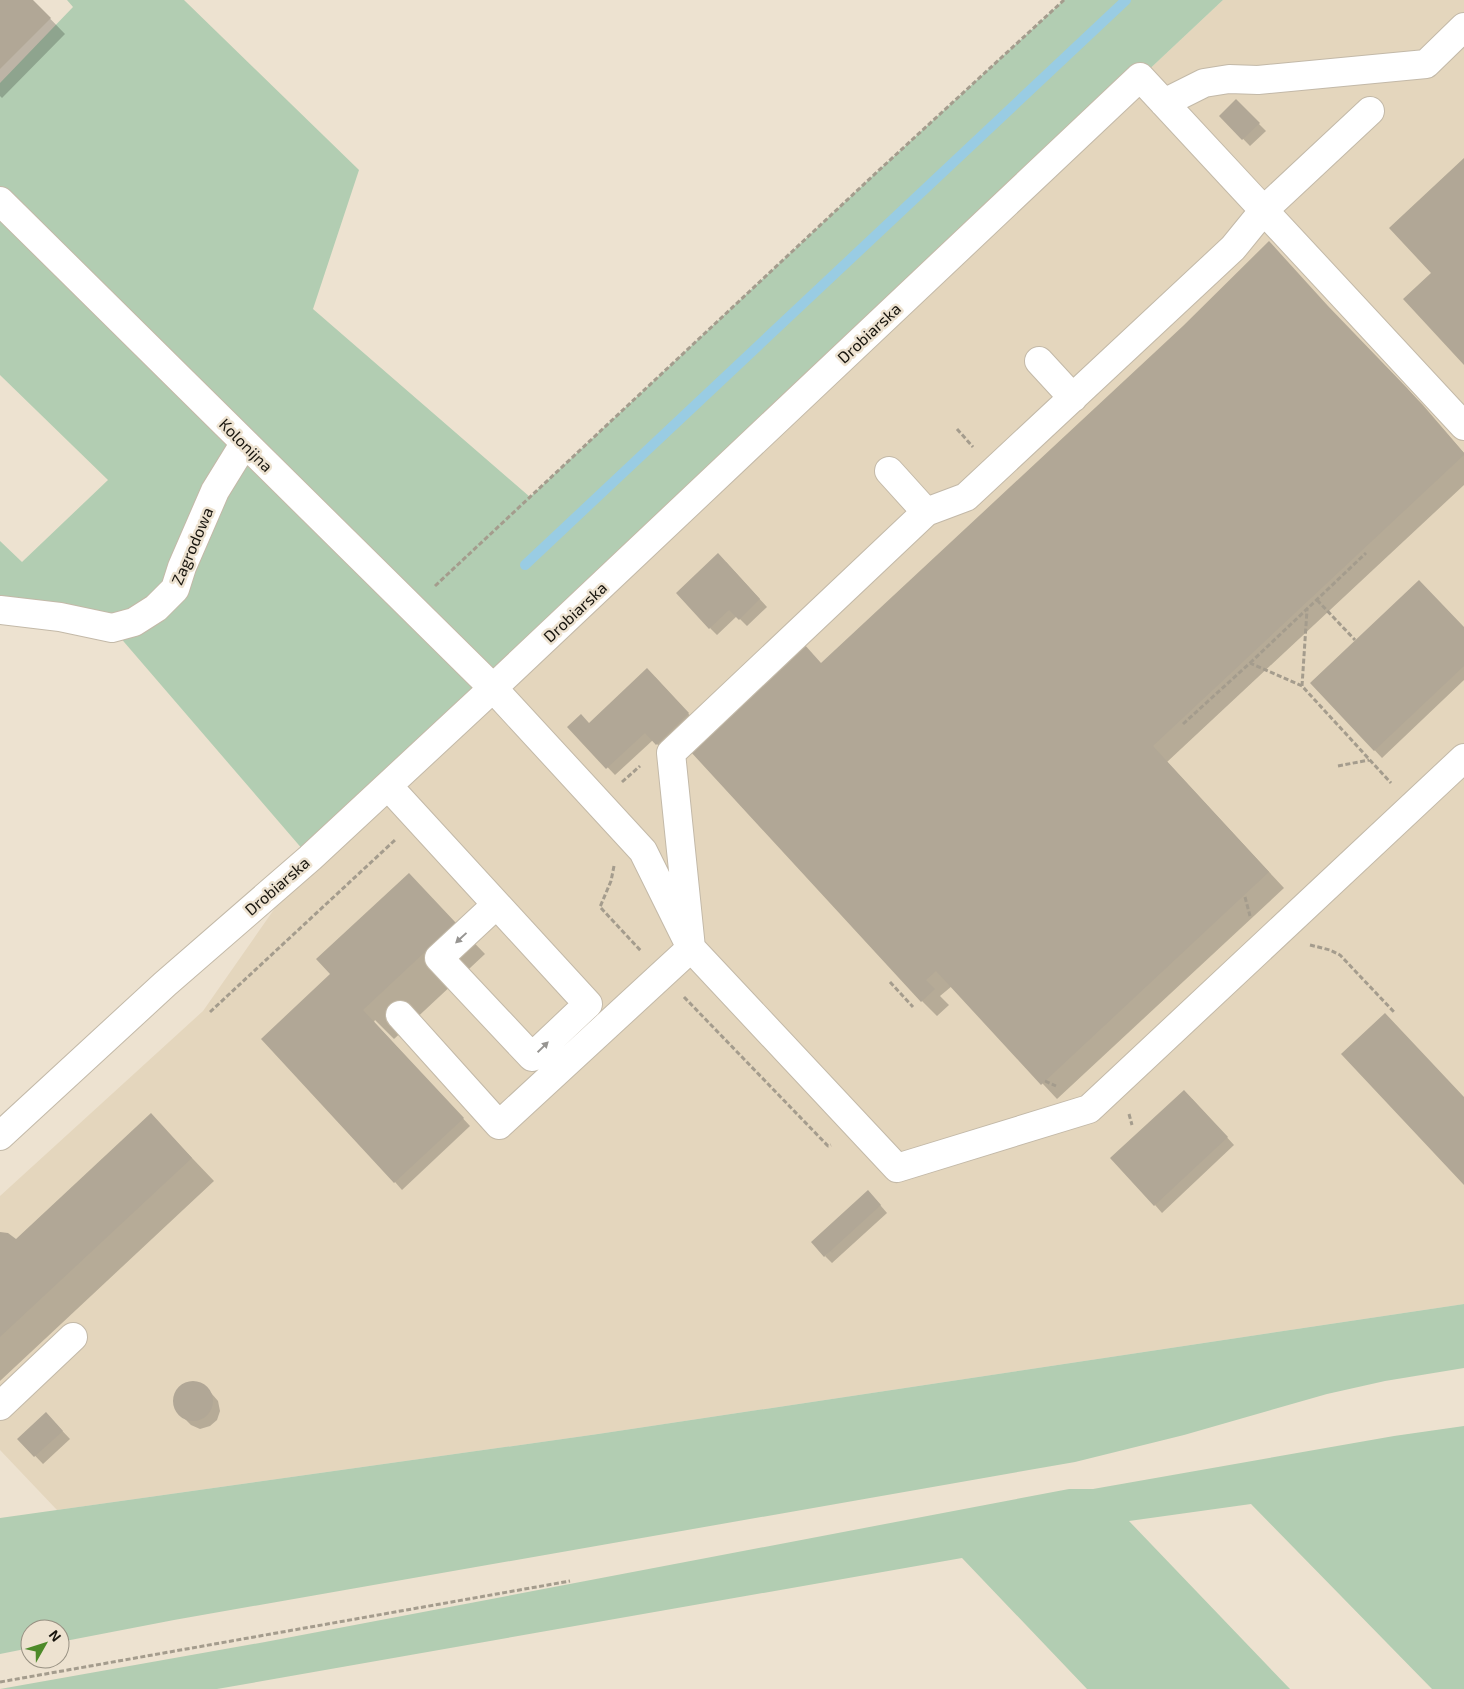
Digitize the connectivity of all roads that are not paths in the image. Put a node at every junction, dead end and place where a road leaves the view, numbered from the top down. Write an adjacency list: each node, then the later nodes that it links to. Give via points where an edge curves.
1 (1464, 27): 2 (street, via 1426,64 1258,80 1230,79 1204,83)
2 (1164, 103): 5 (street); 13 (street, Drobiarska, via 1140,77)
3 (1370, 111): 5 (street)
4 (0, 201): 9 (street, Kolonijna)
5 (1264, 210): 7 (street, via 1233,248); 8 (street)
6 (1039, 361): 7 (street)
7 (1072, 398): 11 (street, via 966,497)
8 (1464, 426)
9 (244, 444): 12 (street, Zagrodowa, via 215,491 175,589 156,608 134,622 112,628 60,617); 13 (street, Kolonijna)
10 (889, 471): 11 (street)
11 (926, 512): 17 (street, via 670,753)
12 (0, 610)
13 (494, 688): 15 (street, Drobiarska); 17 (street, Kolonijna, via 643,851)
14 (1464, 758): 17 (street, Kolonijna, via 1088,1109 897,1168)
15 (388, 786): 16 (street); 19 (street, Drobiarska)
16 (496, 905): 16 (street, one-way to 16, via 440,958 532,1057 588,1004)
17 (691, 948): 18 (street, via 499,1125)
18 (400, 1016)
19 (0, 1136)
20 (74, 1337): 21 (street)
21 (0, 1406)

